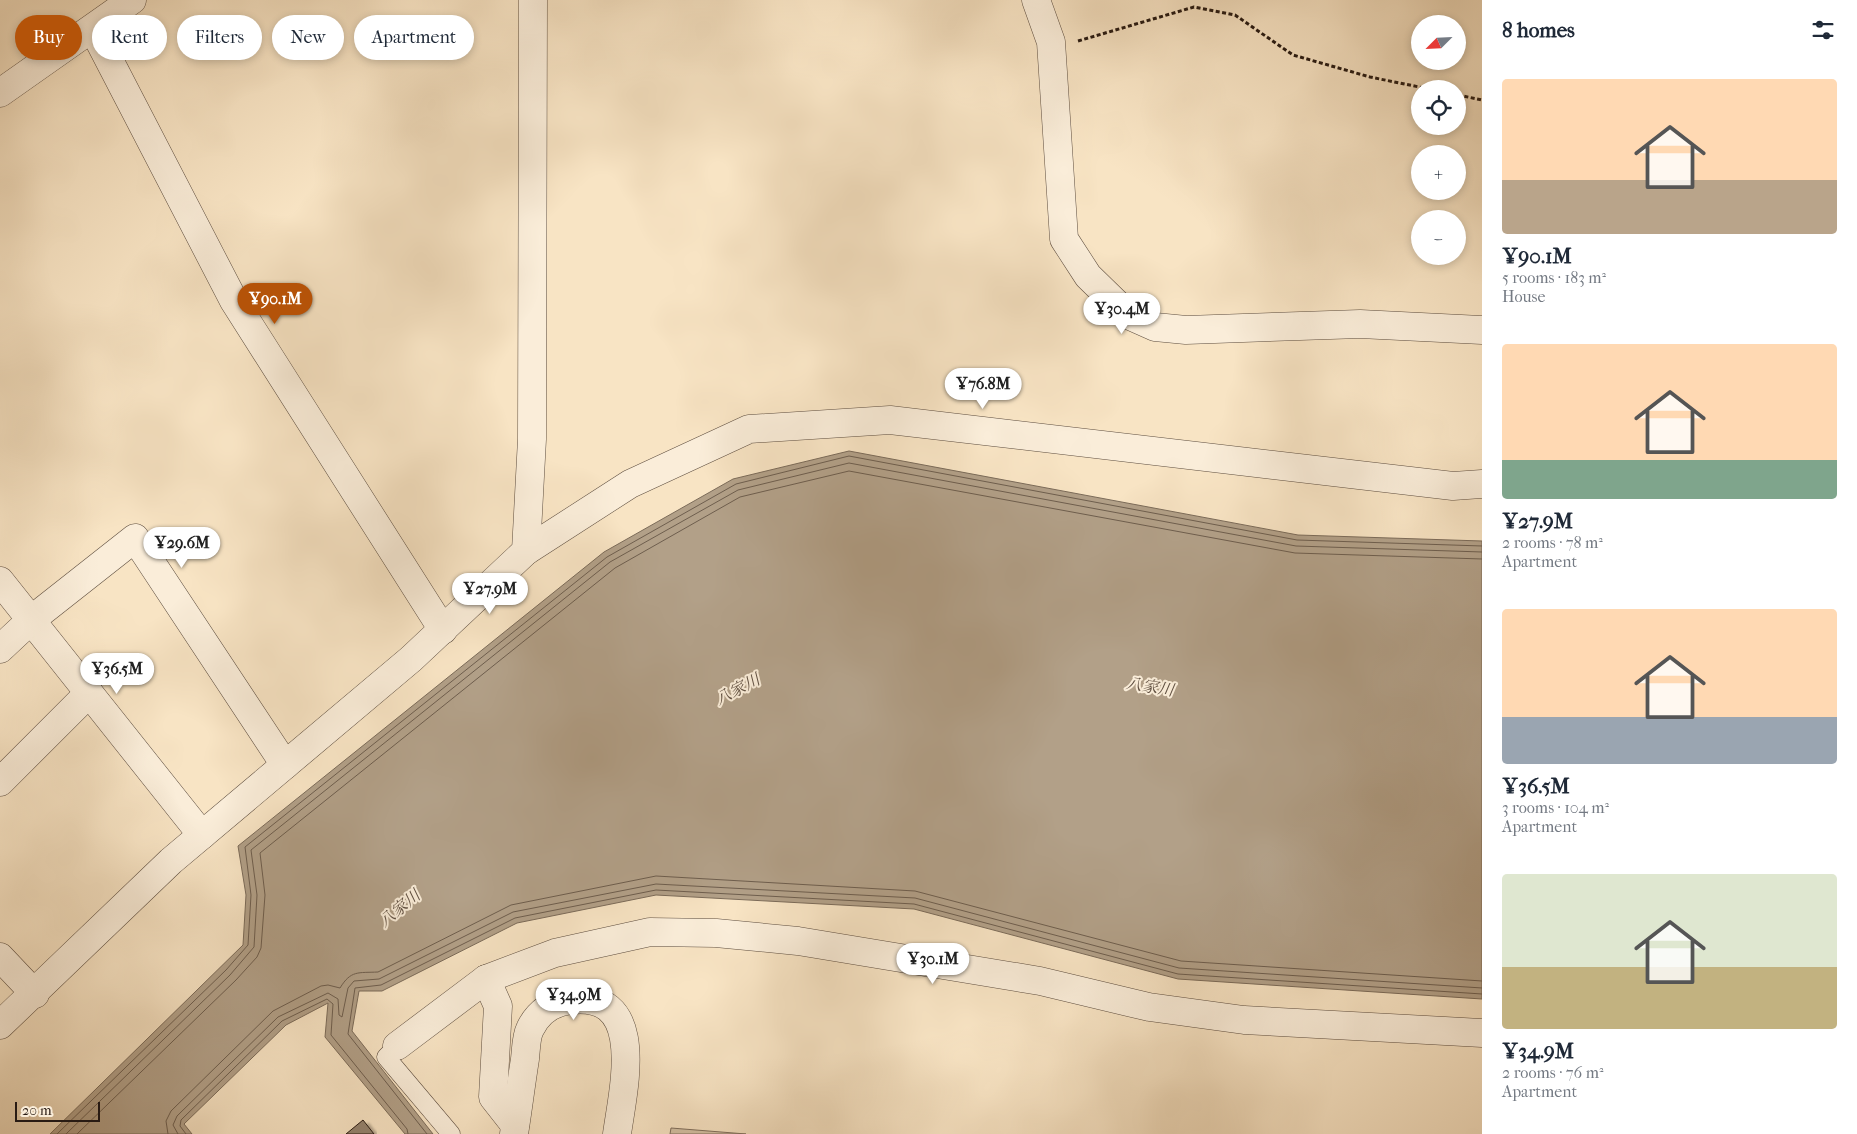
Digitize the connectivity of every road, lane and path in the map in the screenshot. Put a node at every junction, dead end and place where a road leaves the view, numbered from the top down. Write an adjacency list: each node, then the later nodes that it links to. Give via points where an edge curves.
1 (132, 0): 4 (street)
2 (533, 0): 14 (street, via 532,429)
3 (1036, 0): 6 (street)
4 (112, 15)
5 (92, 30): 9 (street)
6 (1051, 49): 8 (path, via 1194,7 1235,15 1293,55); 12 (street, via 1064,238 1088,276 1128,314 1155,327 1186,330 1360,324)
7 (109, 60): 17 (street, via 234,301)
8 (1411, 85)
9 (0, 93)
10 (1466, 97): 11 (path)
11 (1482, 100)
12 (1482, 330)
13 (1482, 484): 14 (street, via 1454,486 890,420 749,429 630,484)
14 (526, 551): 17 (street)
15 (0, 581): 16 (street)
16 (31, 620): 18 (street); 19 (street); 20 (street, via 135,538)
17 (443, 630): 20 (street)
18 (0, 649)
19 (89, 693): 21 (street); 22 (street)
20 (286, 765): 22 (street)
21 (0, 782)
22 (202, 835): 25 (street, via 171,861)
23 (0, 957): 25 (street)
24 (486, 979): 27 (street, via 555,953 650,932 716,933 798,941 1040,981 1149,1007 1244,1020); 28 (street); 29 (street, via 498,1006 493,1097)
25 (35, 994): 26 (street)
26 (0, 1025)
27 (1482, 1033)
28 (397, 1046): 30 (lane, via 386,1057)
29 (515, 1129): 31 (street, via 529,1030 539,1014 558,1002 582,999 602,1003 618,1020 626,1045 627,1068)
30 (451, 1134)
31 (616, 1134)

